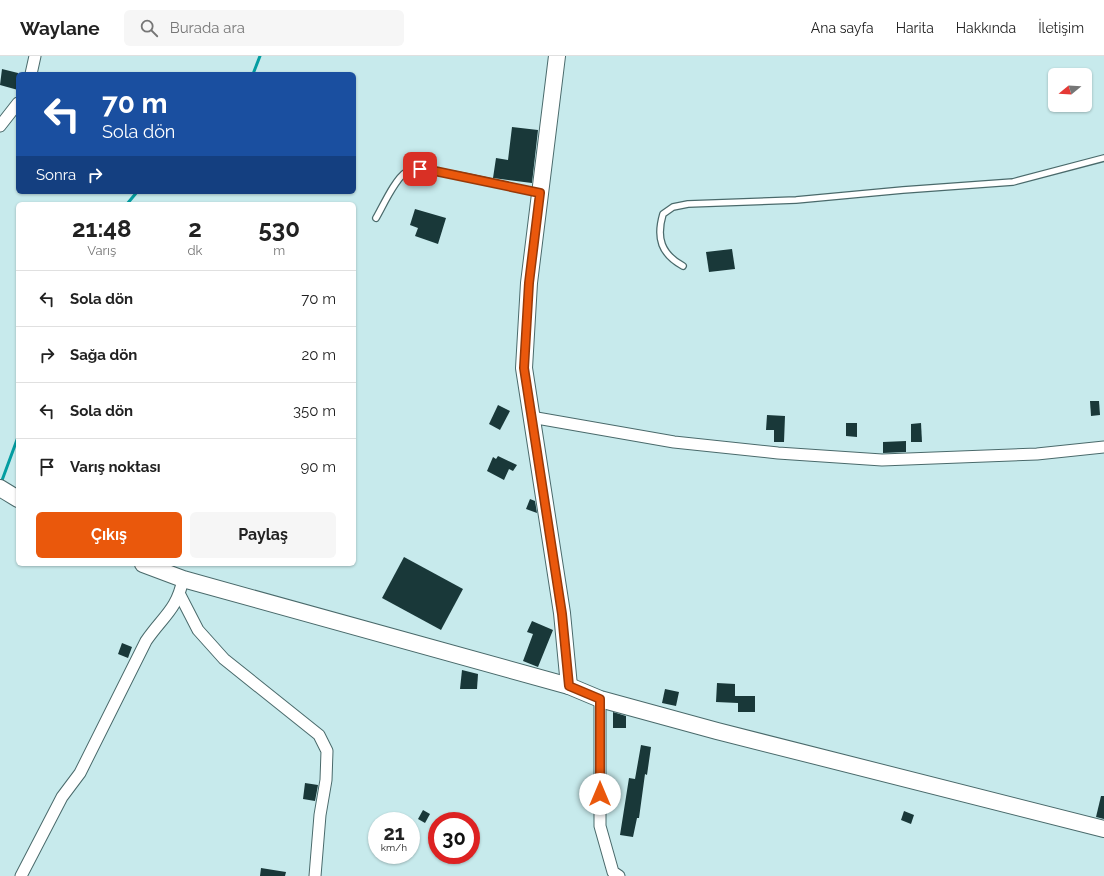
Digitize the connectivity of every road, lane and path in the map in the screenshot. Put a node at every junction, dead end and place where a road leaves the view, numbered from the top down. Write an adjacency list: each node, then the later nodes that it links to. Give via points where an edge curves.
1 (35, 56): 3 (street)
2 (557, 56): 7 (street)
3 (31, 72)
4 (16, 106): 5 (street)
5 (0, 126)
6 (1104, 158): 9 (lane, via 1013,182 796,200 688,204 673,207 663,214 660,235 664,250 671,260)
7 (540, 193): 8 (lane, via 430,170 412,170 406,172 397,182); 10 (street, via 529,283 524,368)
8 (376, 218)
9 (683, 266)
10 (531, 417): 11 (street, via 674,442 882,460 1037,454); 17 (street, via 562,614)
11 (1104, 447)
12 (0, 488): 13 (street)
13 (16, 497)
14 (147, 566): 15 (street)
15 (183, 579): 16 (street); 17 (street)
16 (180, 595): 20 (street, via 174,607 146,641 80,773 62,797); 21 (street, via 198,630 224,659 319,735 327,751)
17 (569, 686): 18 (street)
18 (600, 699): 19 (street); 22 (street, via 600,826 613,872)
19 (1104, 829)
20 (21, 876)
21 (315, 876)
22 (619, 876)

